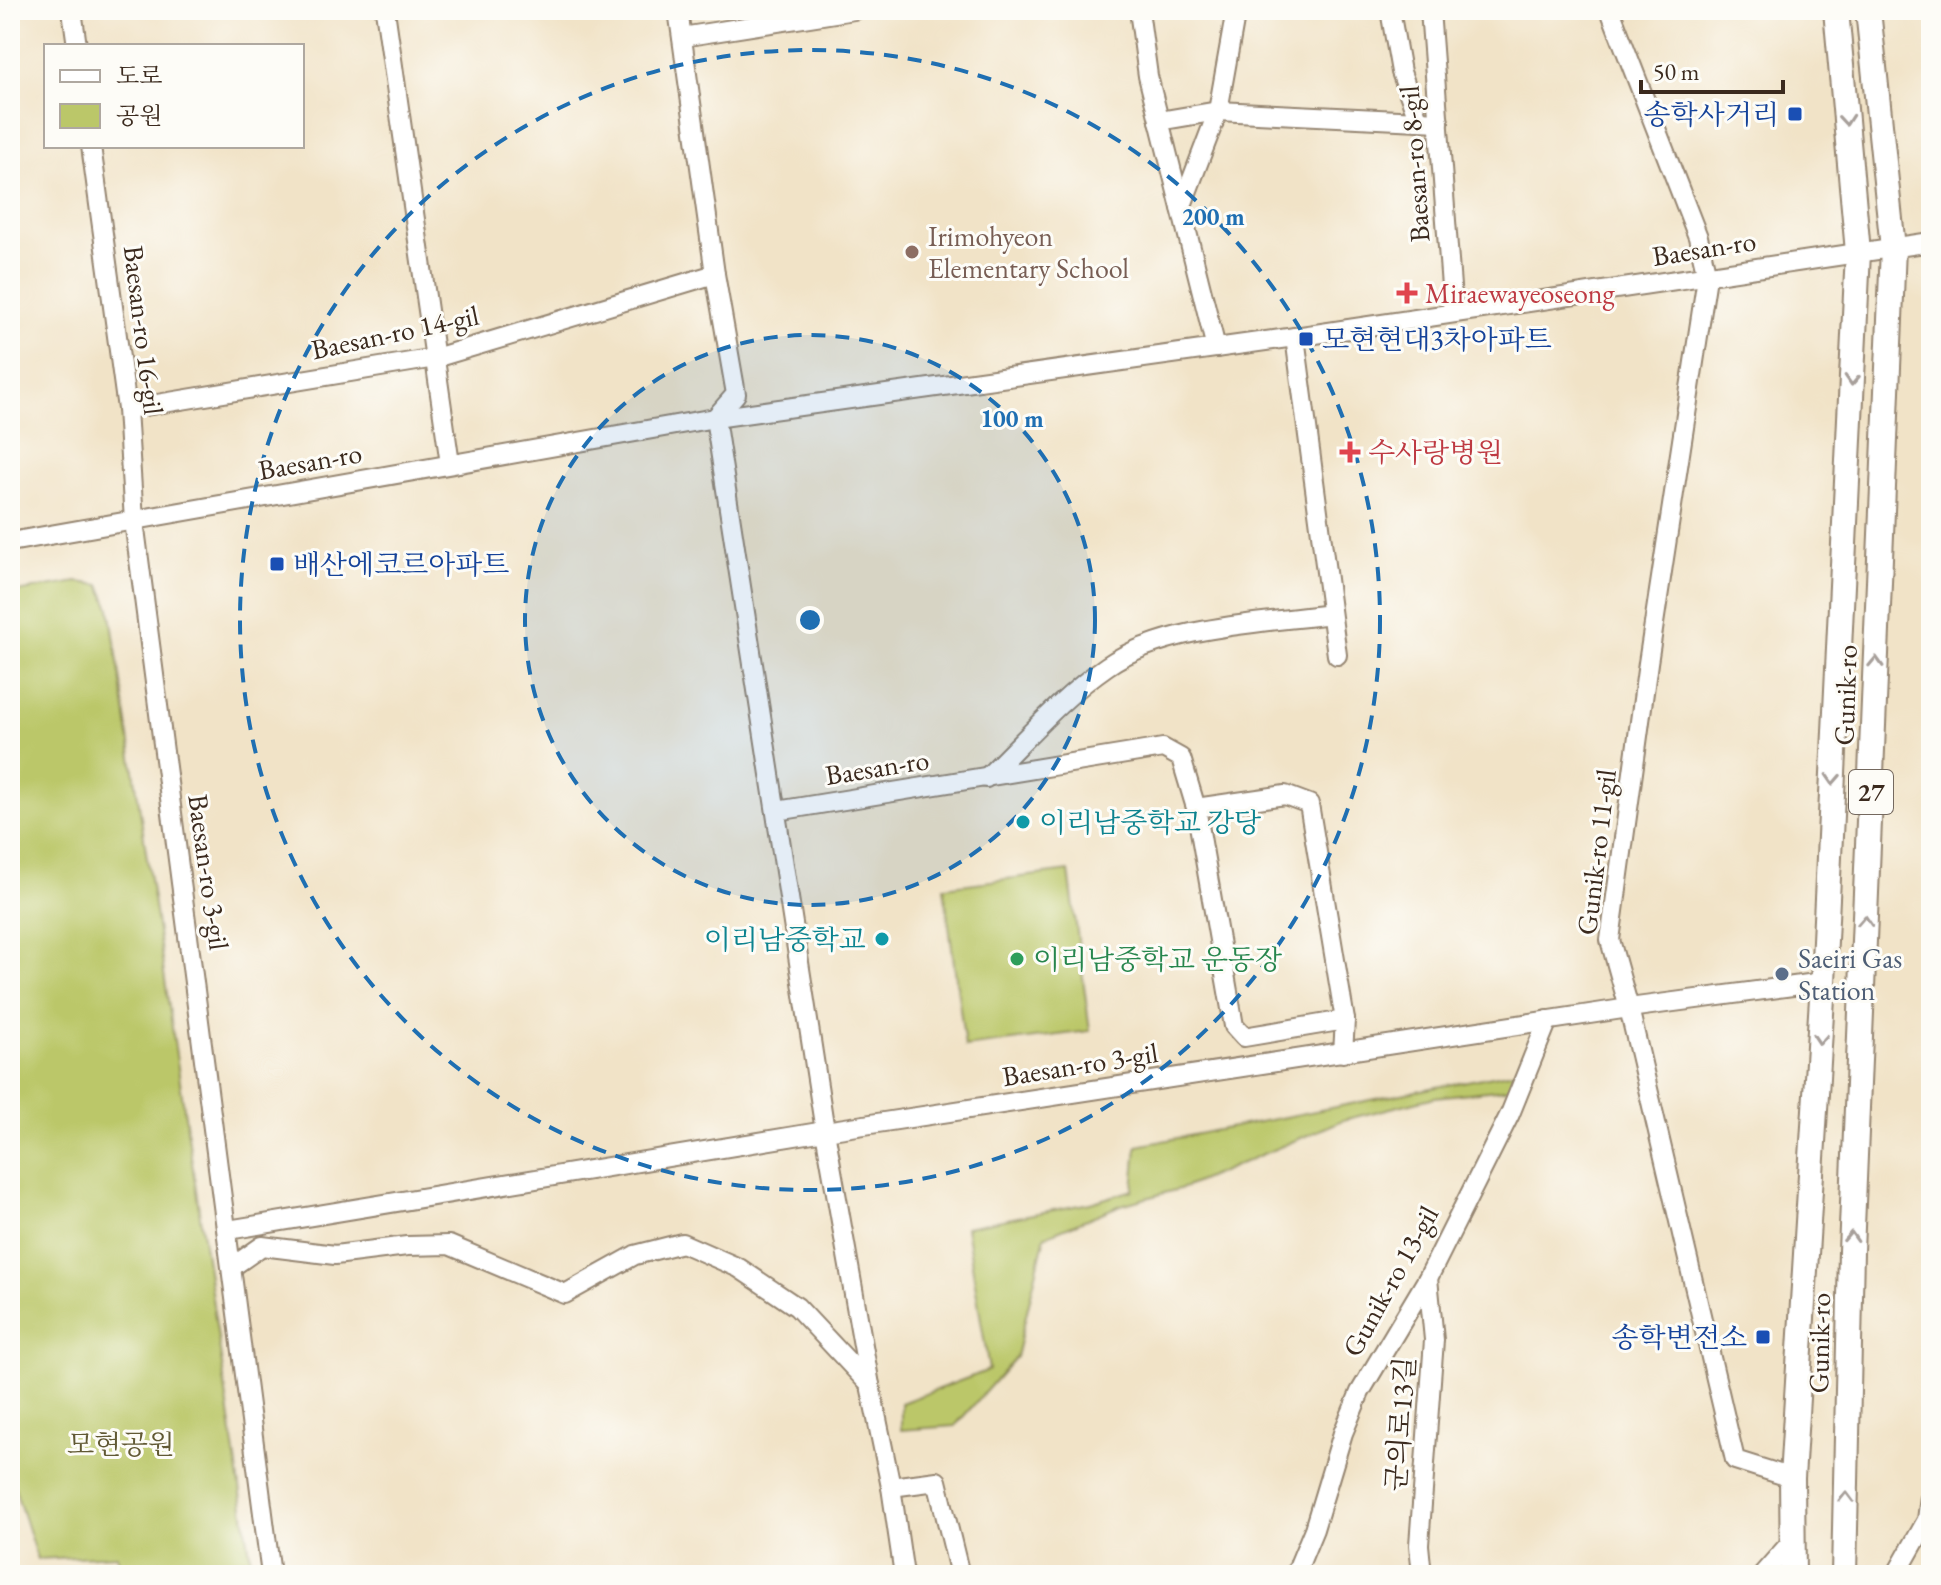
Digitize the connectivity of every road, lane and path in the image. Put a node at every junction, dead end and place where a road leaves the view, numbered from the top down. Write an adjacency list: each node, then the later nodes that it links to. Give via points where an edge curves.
1 (72, 10): 13 (street)
2 (385, 10): 28 (street)
3 (678, 10): 12 (street)
4 (854, 10): 12 (street)
5 (1139, 10): 15 (street)
6 (1236, 10): 14 (street)
7 (1390, 10): 16 (street, via 1401,72)
8 (1430, 10): 17 (street, Baesan-ro 8-gil)
9 (1610, 10): 24 (street, via 1698,237)
10 (1868, 10): 21 (main road, Gunik-ro / 27)
11 (1836, 12): 22 (main road, Gunik-ro / 27, one-way to 22)
12 (682, 37): 23 (street)
13 (77, 44)
14 (1218, 111): 15 (street); 16 (street); 19 (street)
15 (1159, 121): 19 (street)
16 (1419, 121): 17 (street)
17 (1439, 122): 25 (street, Baesan-ro 8-gil)
18 (91, 148): 29 (street, Baesan-ro 16-gil)
19 (1181, 208): 27 (street)
20 (1931, 242): 21 (street, Baesan-ro)
21 (1893, 248): 22 (street, Baesan-ro); 60 (main road, Gunik-ro / 27, one-way to 21, via 1851,1251)
22 (1858, 252): 24 (street, Baesan-ro); 39 (main road, Gunik-ro / 27, one-way to 39)
23 (715, 274): 28 (street, Baesan-ro 14-gil); 30 (street, via 736,394)
24 (1707, 277): 25 (street, Baesan-ro); 40 (street, Gunik-ro 11-gil, via 1610,940)
25 (1453, 313): 26 (street, Baesan-ro)
26 (1295, 337): 27 (street, Baesan-ro); 34 (street)
27 (1216, 348): 30 (street, Baesan-ro)
28 (435, 358): 29 (street, Baesan-ro 14-gil); 31 (street)
29 (127, 409): 32 (street, Baesan-ro 16-gil)
30 (715, 418): 31 (street, Baesan-ro); 38 (street)
31 (450, 464): 32 (street, Baesan-ro)
32 (134, 521): 33 (street, Baesan-ro); 45 (street, Baesan-ro 3-gil)
33 (10, 542)
34 (1331, 614): 35 (street); 36 (street, via 1185,635 1109,664)
35 (1337, 655)
36 (986, 778): 37 (street, via 1163,748 1181,758); 38 (street, Baesan-ro)
37 (1196, 808): 41 (street, via 1285,795 1309,804); 41 (street, via 1234,1026 1244,1037)
38 (777, 811): 44 (street)
39 (1823, 982): 40 (street); 49 (main road, Gunik-ro / 27, one-way to 49)
40 (1629, 1008): 42 (street, Baesan-ro 3-gil); 49 (street, Gunik-ro 11-gil, via 1735,1460)
41 (1345, 1020): 43 (street)
42 (1548, 1020): 43 (street, Baesan-ro 3-gil); 47 (street, Gunik-ro 13-gil, via 1510,1114)
43 (1343, 1053): 44 (street, Baesan-ro 3-gil)
44 (825, 1131): 45 (street, Baesan-ro 3-gil); 48 (street)
45 (228, 1230): 46 (street, Baesan-ro 3-gil)
46 (232, 1267): 48 (street, via 262,1246 335,1255 449,1245 565,1294 635,1255 682,1243 739,1268 797,1307); 53 (street, Baesan-ro 3-gil)
47 (1428, 1278): 56 (street, Gunik-ro 13-gil, via 1360,1392); 57 (street, 군의로13길, via 1434,1340 1419,1545)
48 (870, 1385): 50 (street)
49 (1792, 1478): 52 (main road, Gunik-ro / 27)
50 (891, 1487): 54 (street); 55 (street, via 937,1481)
51 (1931, 1489): 61 (street, via 1927,1520)
52 (1793, 1540): 58 (street); 59 (main road, Gunik-ro / 27)
53 (271, 1575)
54 (904, 1575)
55 (960, 1575)
56 (1295, 1575)
57 (1422, 1575)
58 (1762, 1575)
59 (1793, 1575)
60 (1844, 1575)
61 (1896, 1575)

